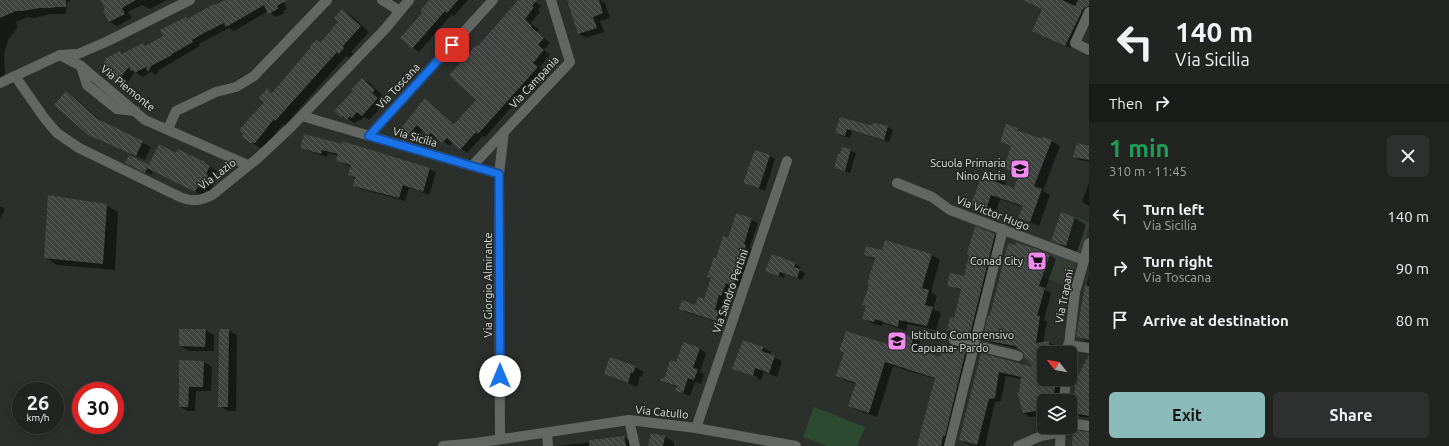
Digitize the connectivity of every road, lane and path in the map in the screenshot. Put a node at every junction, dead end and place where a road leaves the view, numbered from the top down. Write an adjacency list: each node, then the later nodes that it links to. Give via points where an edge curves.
1 (190, 0): 10 (street, via 78,54)
2 (327, 0): 14 (street, via 254,76 236,87 216,92 176,112)
3 (382, 0): 7 (street)
4 (409, 0): 7 (street, Via Lazio)
5 (493, 0): 16 (street, Via Toscana)
6 (551, 0): 15 (street, Via Campania, via 570,62)
7 (400, 11): 13 (street, Via Lazio)
8 (1089, 12): 9 (street, via 1075,43)
9 (1089, 50)
10 (60, 56): 11 (street); 14 (street, Via Piemonte, via 81,66 145,120)
11 (15, 76): 12 (street); 18 (street, Via Lazio, via 57,133 79,148 184,198 197,201 212,195)
12 (0, 83)
13 (302, 116): 16 (street, Via Sicilia); 18 (street, Via Lazio)
14 (168, 129): 18 (street, Via Piemonte)
15 (504, 132): 19 (street, Via Campania); 20 (street, Via Giorgio Almirante)
16 (369, 136): 19 (street, Via Sicilia)
17 (787, 161): 34 (street, Via Sandro Pertini)
18 (248, 165)
19 (472, 166): 20 (street, Via Sicilia)
20 (499, 174): 38 (street, Via Giorgio Almirante)
21 (897, 183): 22 (street, Via Victor Hugo, via 932,197 950,210)
22 (1002, 229): 24 (street, Via Victor Hugo); 26 (street)
23 (1089, 244): 24 (street, Via Trapani)
24 (1084, 260): 27 (street, Via Trapani, via 1076,292)
25 (954, 340): 26 (street)
26 (974, 344): 30 (street); 44 (street)
27 (1068, 346)
28 (1089, 347): 29 (street)
29 (1077, 348)
30 (1018, 356)
31 (630, 420): 34 (street, Via Catullo); 35 (street, Via Catullo); 42 (street)
32 (1077, 424): 33 (street)
33 (1089, 426)
34 (696, 428): 43 (street, Via Catullo)
35 (547, 433): 38 (street, Via Catullo); 41 (street)
36 (1048, 434): 45 (street)
37 (1061, 434): 46 (street)
38 (500, 439): 39 (street, Via Catullo)
39 (476, 444): 40 (street, Via Catullo)
40 (443, 446)
41 (548, 446)
42 (635, 446)
43 (796, 446)
44 (950, 446)
45 (1018, 446)
46 (1060, 446)

